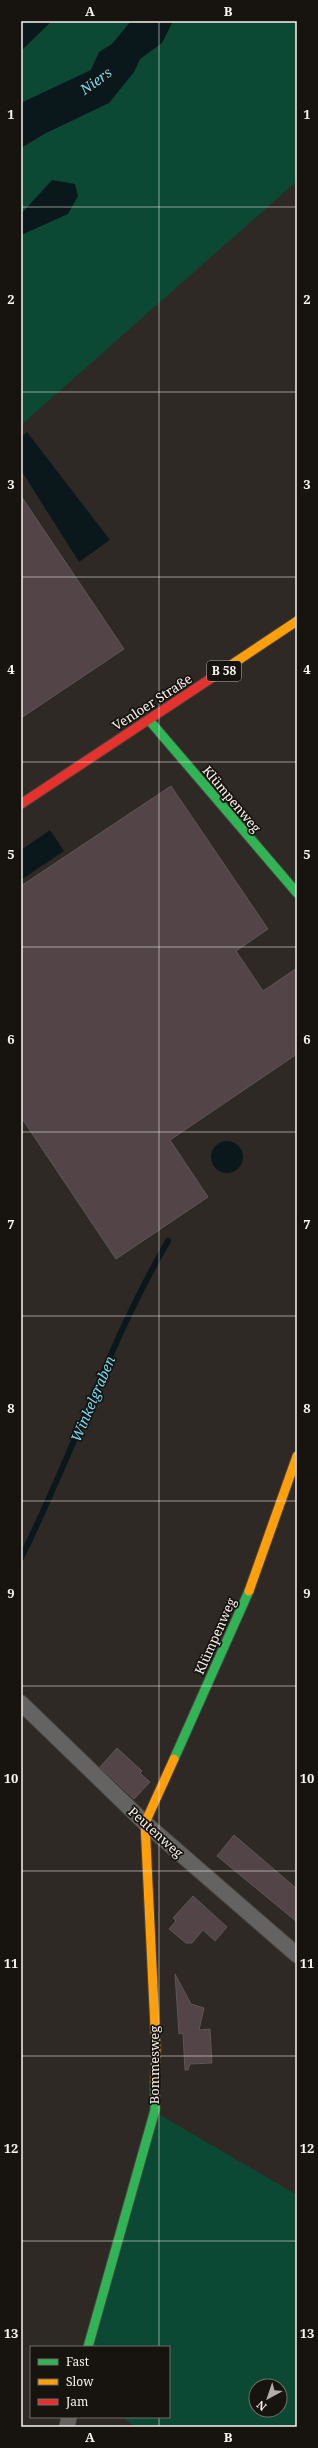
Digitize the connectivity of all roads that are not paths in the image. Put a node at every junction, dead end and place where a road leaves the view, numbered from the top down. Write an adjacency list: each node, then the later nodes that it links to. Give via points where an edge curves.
1 (297, 621): 2 (street, Venloer Straße / B 58)
2 (149, 720): 3 (street, Venloer Straße / B 58); 4 (street, Klümpenweg)
3 (21, 804)
4 (297, 893)
5 (297, 1456): 7 (street, Klümpenweg, via 254,1580)
6 (21, 1703): 7 (street, Peutenweg)
7 (145, 1823): 8 (street, Peutenweg); 9 (street, Bommesweg, via 156,2048 154,2110)
8 (297, 1954)
9 (88, 2346)

